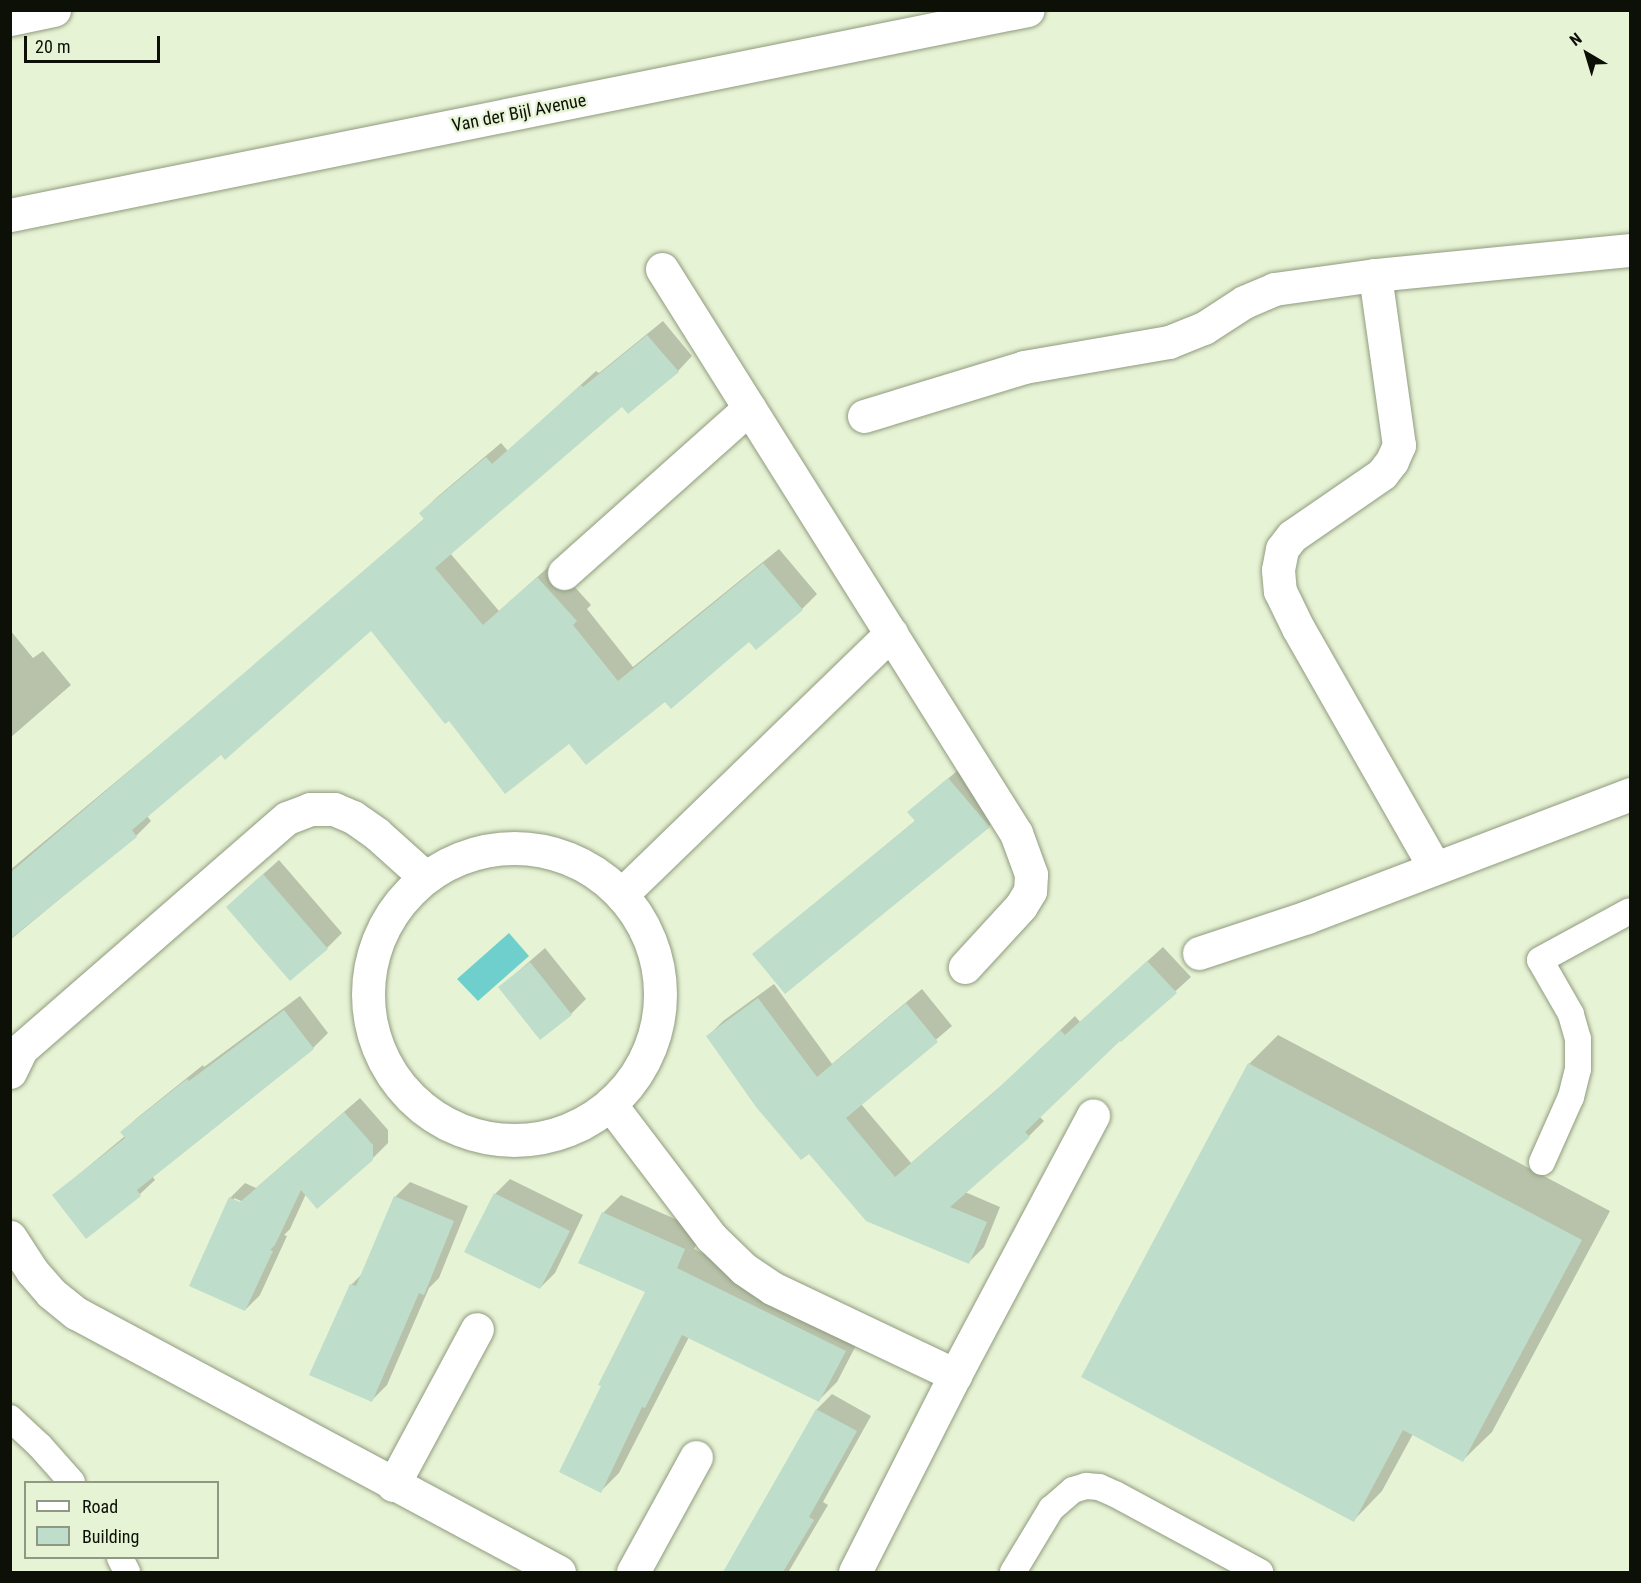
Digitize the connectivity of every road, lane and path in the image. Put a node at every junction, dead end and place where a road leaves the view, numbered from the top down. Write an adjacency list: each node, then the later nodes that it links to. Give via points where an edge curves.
1 (54, 10): 3 (street)
2 (1028, 10): 4 (street, Van der Bijl Avenue)
3 (10, 19)
4 (10, 215)
5 (1630, 250): 7 (street)
6 (662, 269): 8 (street)
7 (1375, 274): 9 (street, via 1274,289 1244,302 1204,328 1169,342 1024,367); 13 (street, via 1399,445 1382,474 1292,536 1282,549 1280,591)
8 (749, 408): 10 (street); 11 (street)
9 (864, 416)
10 (564, 573)
11 (891, 633): 15 (street); 18 (street, via 1016,833 1031,874 1030,891 1021,906)
12 (1630, 794): 13 (street)
13 (1435, 868): 17 (street)
14 (425, 877): 15 (street, via 463,857 516,848 549,851 589,867); 19 (street, via 354,817 334,809 310,809 287,818); 20 (street, via 393,912 373,954 367,1001 377,1046 400,1087 436,1118 478,1136 525,1140 571,1129)
15 (622, 894): 20 (street, via 645,927 658,963 661,1002 653,1040 636,1075)
16 (1630, 911): 22 (lane, via 1540,960 1570,1014 1578,1039 1578,1069 1571,1096)
17 (1199, 953)
18 (966, 967)
19 (14, 1057)
20 (610, 1104): 25 (street, via 711,1237 744,1269 772,1288)
21 (1093, 1115): 25 (street)
22 (1542, 1162)
23 (10, 1237): 29 (street, via 32,1271 76,1314)
24 (477, 1329): 29 (street)
25 (955, 1375): 32 (street)
26 (10, 1419): 28 (lane)
27 (696, 1457): 31 (street)
28 (71, 1481)
29 (393, 1485): 30 (street)
30 (559, 1572)
31 (633, 1572)
32 (855, 1572)
33 (1013, 1572): 34 (lane, via 1051,1509 1073,1490 1086,1486 1115,1494)
34 (1260, 1572)

